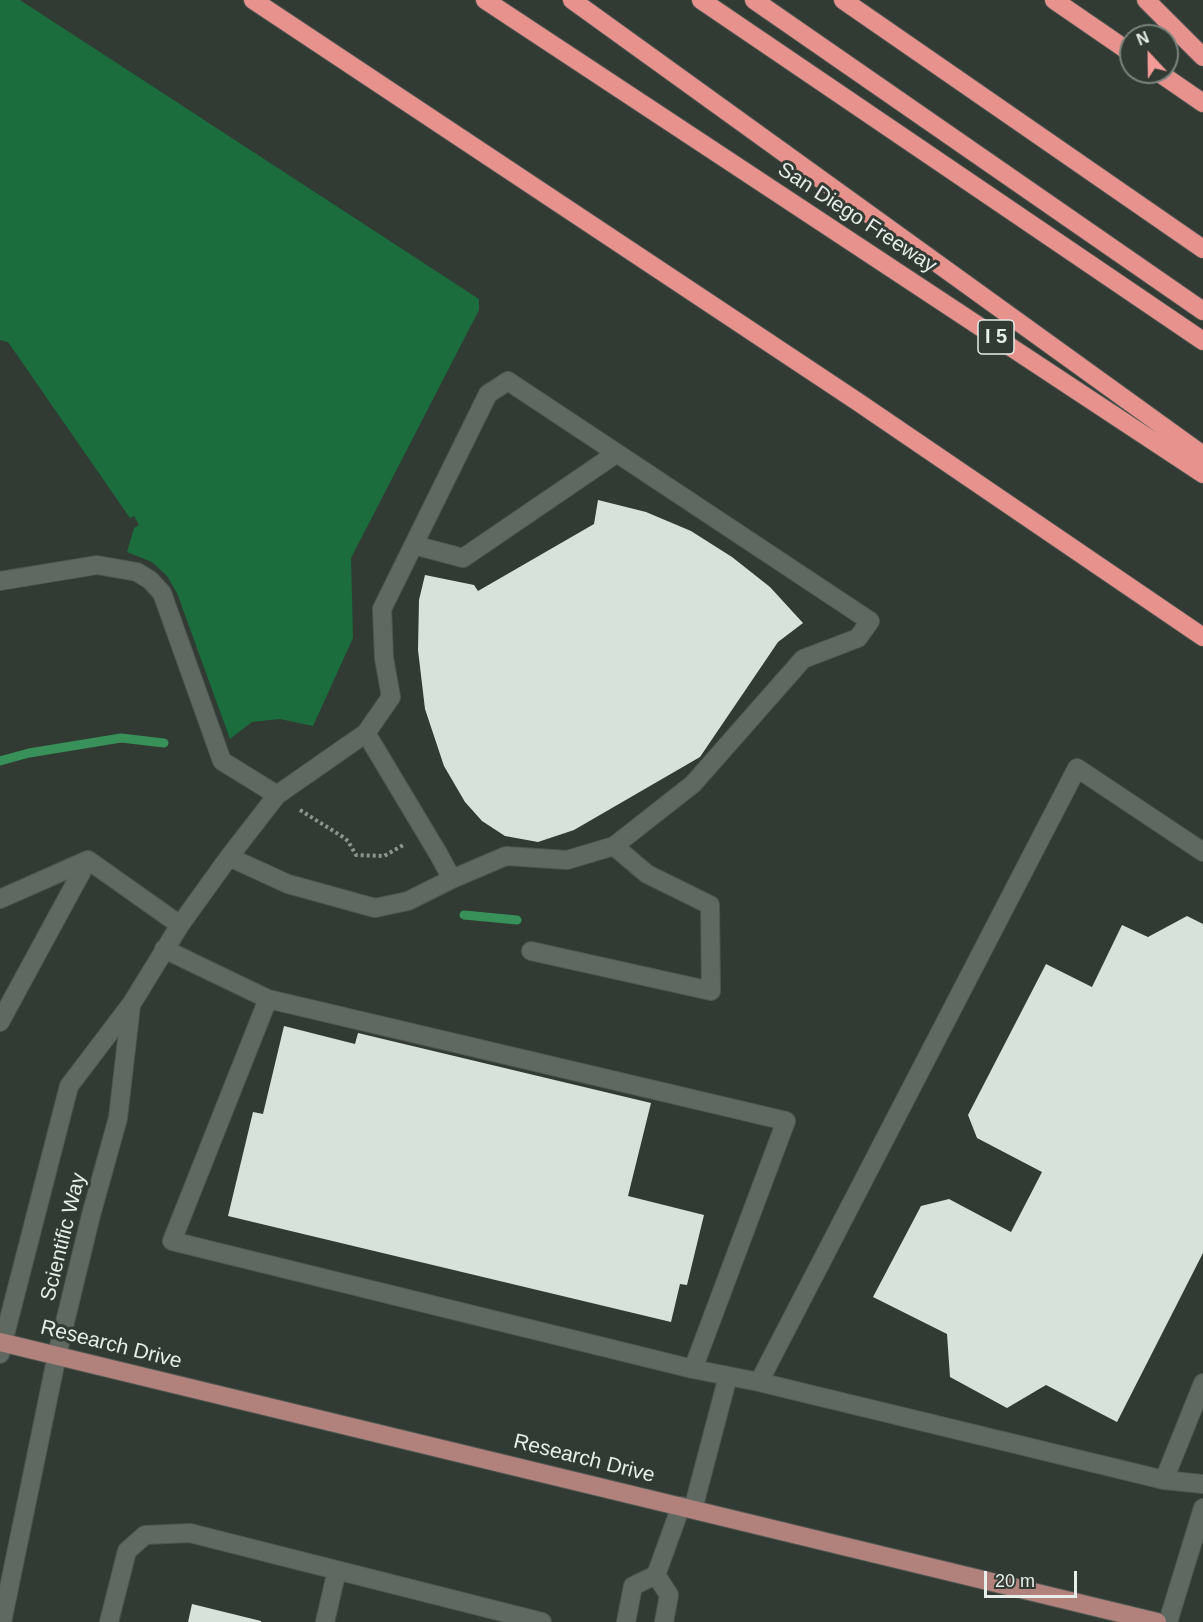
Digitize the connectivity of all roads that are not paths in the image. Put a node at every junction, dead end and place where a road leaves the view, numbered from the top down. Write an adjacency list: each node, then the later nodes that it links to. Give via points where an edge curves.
1 (253, 0): 21 (highway, via 858,402)
2 (485, 0): 18 (highway, San Diego Freeway / I 5)
3 (572, 0): 17 (highway)
4 (701, 0): 15 (highway)
5 (754, 0): 14 (highway)
6 (843, 0): 13 (highway)
7 (1054, 0): 9 (highway)
8 (1146, 0): 10 (highway)
9 (1119, 45)
10 (1203, 57)
11 (1175, 84): 12 (highway)
12 (1203, 103)
13 (1203, 249)
14 (1203, 311)
15 (1203, 341)
16 (617, 453): 19 (street, via 463,558); 19 (street, via 508,381 488,394); 24 (street, via 870,621 858,638 803,659 693,784)
17 (1203, 454)
18 (1203, 474)
19 (414, 545): 22 (street, via 382,609 391,697)
20 (0, 581): 23 (street, via 97,564 137,572 150,580 162,593 222,762)
21 (1203, 637)
22 (366, 733): 23 (street, Scientific Way); 28 (street)
23 (277, 795): 26 (street, Scientific Way)
24 (614, 846): 28 (street, via 567,860 506,856); 32 (street, via 647,874 710,905 711,991)
25 (1203, 852): 40 (street, via 1077,768)
26 (230, 857): 28 (street, via 288,884 375,908 408,901); 30 (street, Scientific Way)
27 (88, 860): 29 (street); 30 (street); 35 (street)
28 (452, 879)
29 (0, 898)
30 (180, 925): 31 (street, Scientific Way)
31 (164, 949): 33 (street); 34 (street, Scientific Way)
32 (531, 951)
33 (268, 999): 38 (street, via 172,1241); 38 (street, via 786,1121)
34 (132, 1004): 36 (street, Scientific Way, via 69,1086); 37 (street, Scientific Way, via 118,1118)
35 (0, 1022)
36 (1, 1346): 37 (main road, Research Drive)
37 (57, 1355): 44 (main road, Research Drive); 48 (street, Scientific Way)
38 (693, 1369): 39 (street)
39 (728, 1376): 40 (street); 44 (street)
40 (759, 1382): 42 (street)
41 (1203, 1383): 42 (street)
42 (1164, 1480): 43 (street)
43 (1203, 1484)
44 (687, 1508): 47 (street); 54 (main road, Research Drive)
45 (1203, 1508): 55 (street)
46 (337, 1570): 49 (street, via 190,1533 145,1536 127,1551); 50 (street); 51 (street)
47 (656, 1575): 52 (street, via 633,1586); 53 (street, via 669,1595)
48 (2, 1622)
49 (109, 1622)
50 (325, 1622)
51 (542, 1622)
52 (626, 1622)
53 (664, 1622)
54 (1157, 1622)
55 (1168, 1622)

